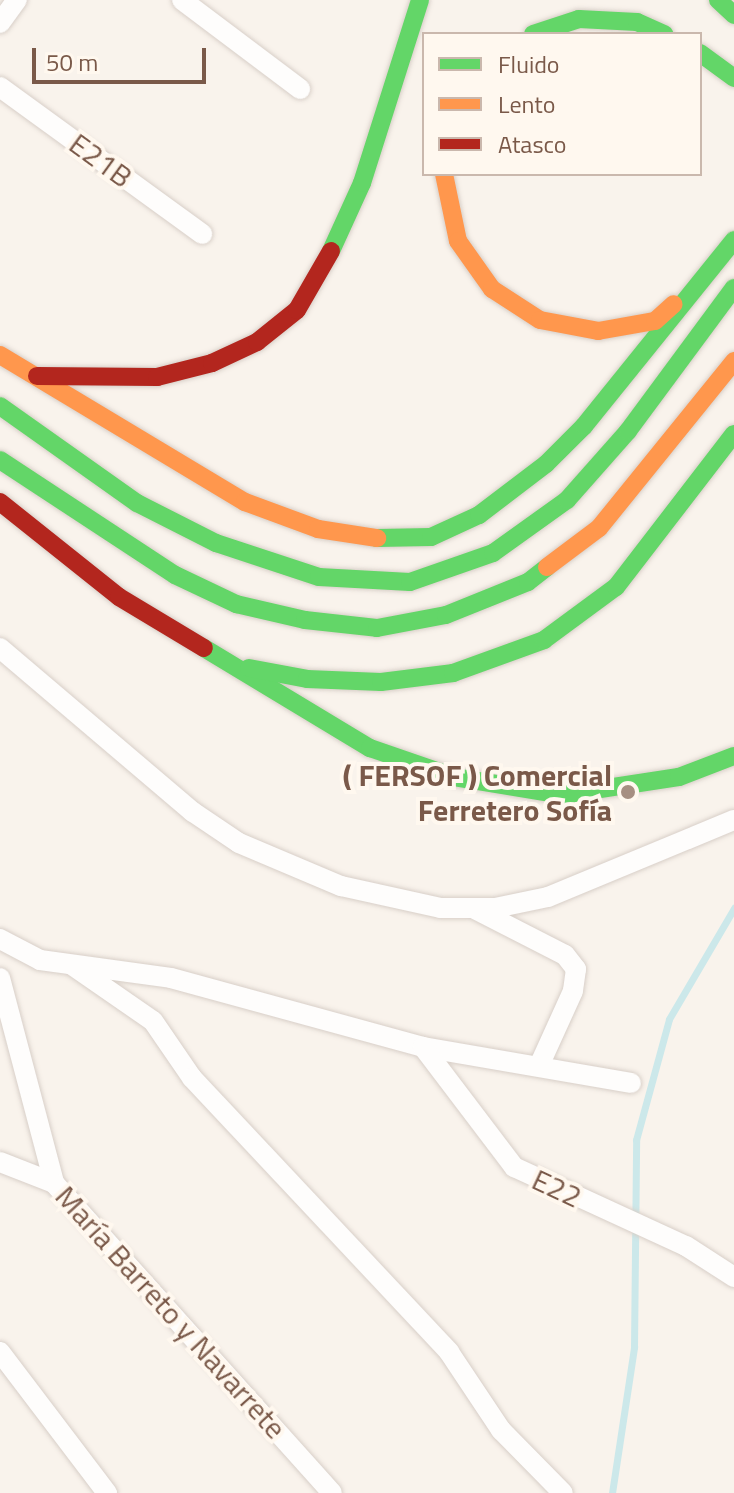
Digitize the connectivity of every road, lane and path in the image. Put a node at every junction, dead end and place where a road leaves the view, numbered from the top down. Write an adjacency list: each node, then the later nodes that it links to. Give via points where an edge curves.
1 (17, 0): 7 (street)
2 (182, 0): 14 (street)
3 (420, 0): 22 (highway, via 362,183 320,274 297,310 257,342 212,363 157,377)
4 (637, 0): 10 (highway)
5 (718, 0): 6 (highway)
6 (734, 15)
7 (0, 23)
8 (539, 32): 9 (highway, via 579,19 637,22)
9 (660, 32)
10 (674, 32)
11 (702, 54): 12 (highway)
12 (734, 78)
13 (0, 87): 16 (street, E21B)
14 (300, 89)
15 (444, 176): 18 (highway, via 458,241 492,289 540,320 598,331 655,321)
16 (202, 234)
17 (734, 240): 18 (highway)
18 (701, 281): 22 (highway, via 584,426 546,464 479,515 431,537 390,540 318,529 245,502)
19 (734, 288): 23 (highway, via 628,431 567,500 493,553 410,582 319,577 216,543 137,503)
20 (0, 355): 22 (highway)
21 (734, 361): 25 (highway, via 599,528 528,582 446,615 377,628 305,620 236,604 175,575)
22 (33, 376)
23 (0, 406)
24 (734, 434): 28 (highway, via 616,587 544,640 453,673 381,682 307,679)
25 (0, 460)
26 (0, 502): 28 (highway, via 119,597)
27 (0, 648): 31 (street, via 193,812 239,843 341,886 440,908)
28 (222, 663): 29 (highway, via 335,731 454,777 561,795 679,777)
29 (734, 756)
30 (734, 820): 31 (street, via 548,897)
31 (472, 908): 36 (street, via 565,955 576,969 573,991)
32 (0, 939): 33 (street, via 40,960)
33 (72, 965): 35 (street, via 171,978); 44 (street, via 153,1021 192,1078 449,1352 501,1430)
34 (0, 978): 39 (street, María Barreto y Navarrete)
35 (423, 1047): 36 (street); 40 (street, E22, via 514,1167 686,1246)
36 (539, 1066): 37 (street)
37 (631, 1083)
38 (0, 1162): 39 (street)
39 (54, 1183): 43 (street, María Barreto y Navarrete)
40 (734, 1277)
41 (0, 1352): 42 (street)
42 (107, 1493)
43 (332, 1493)
44 (563, 1493)

